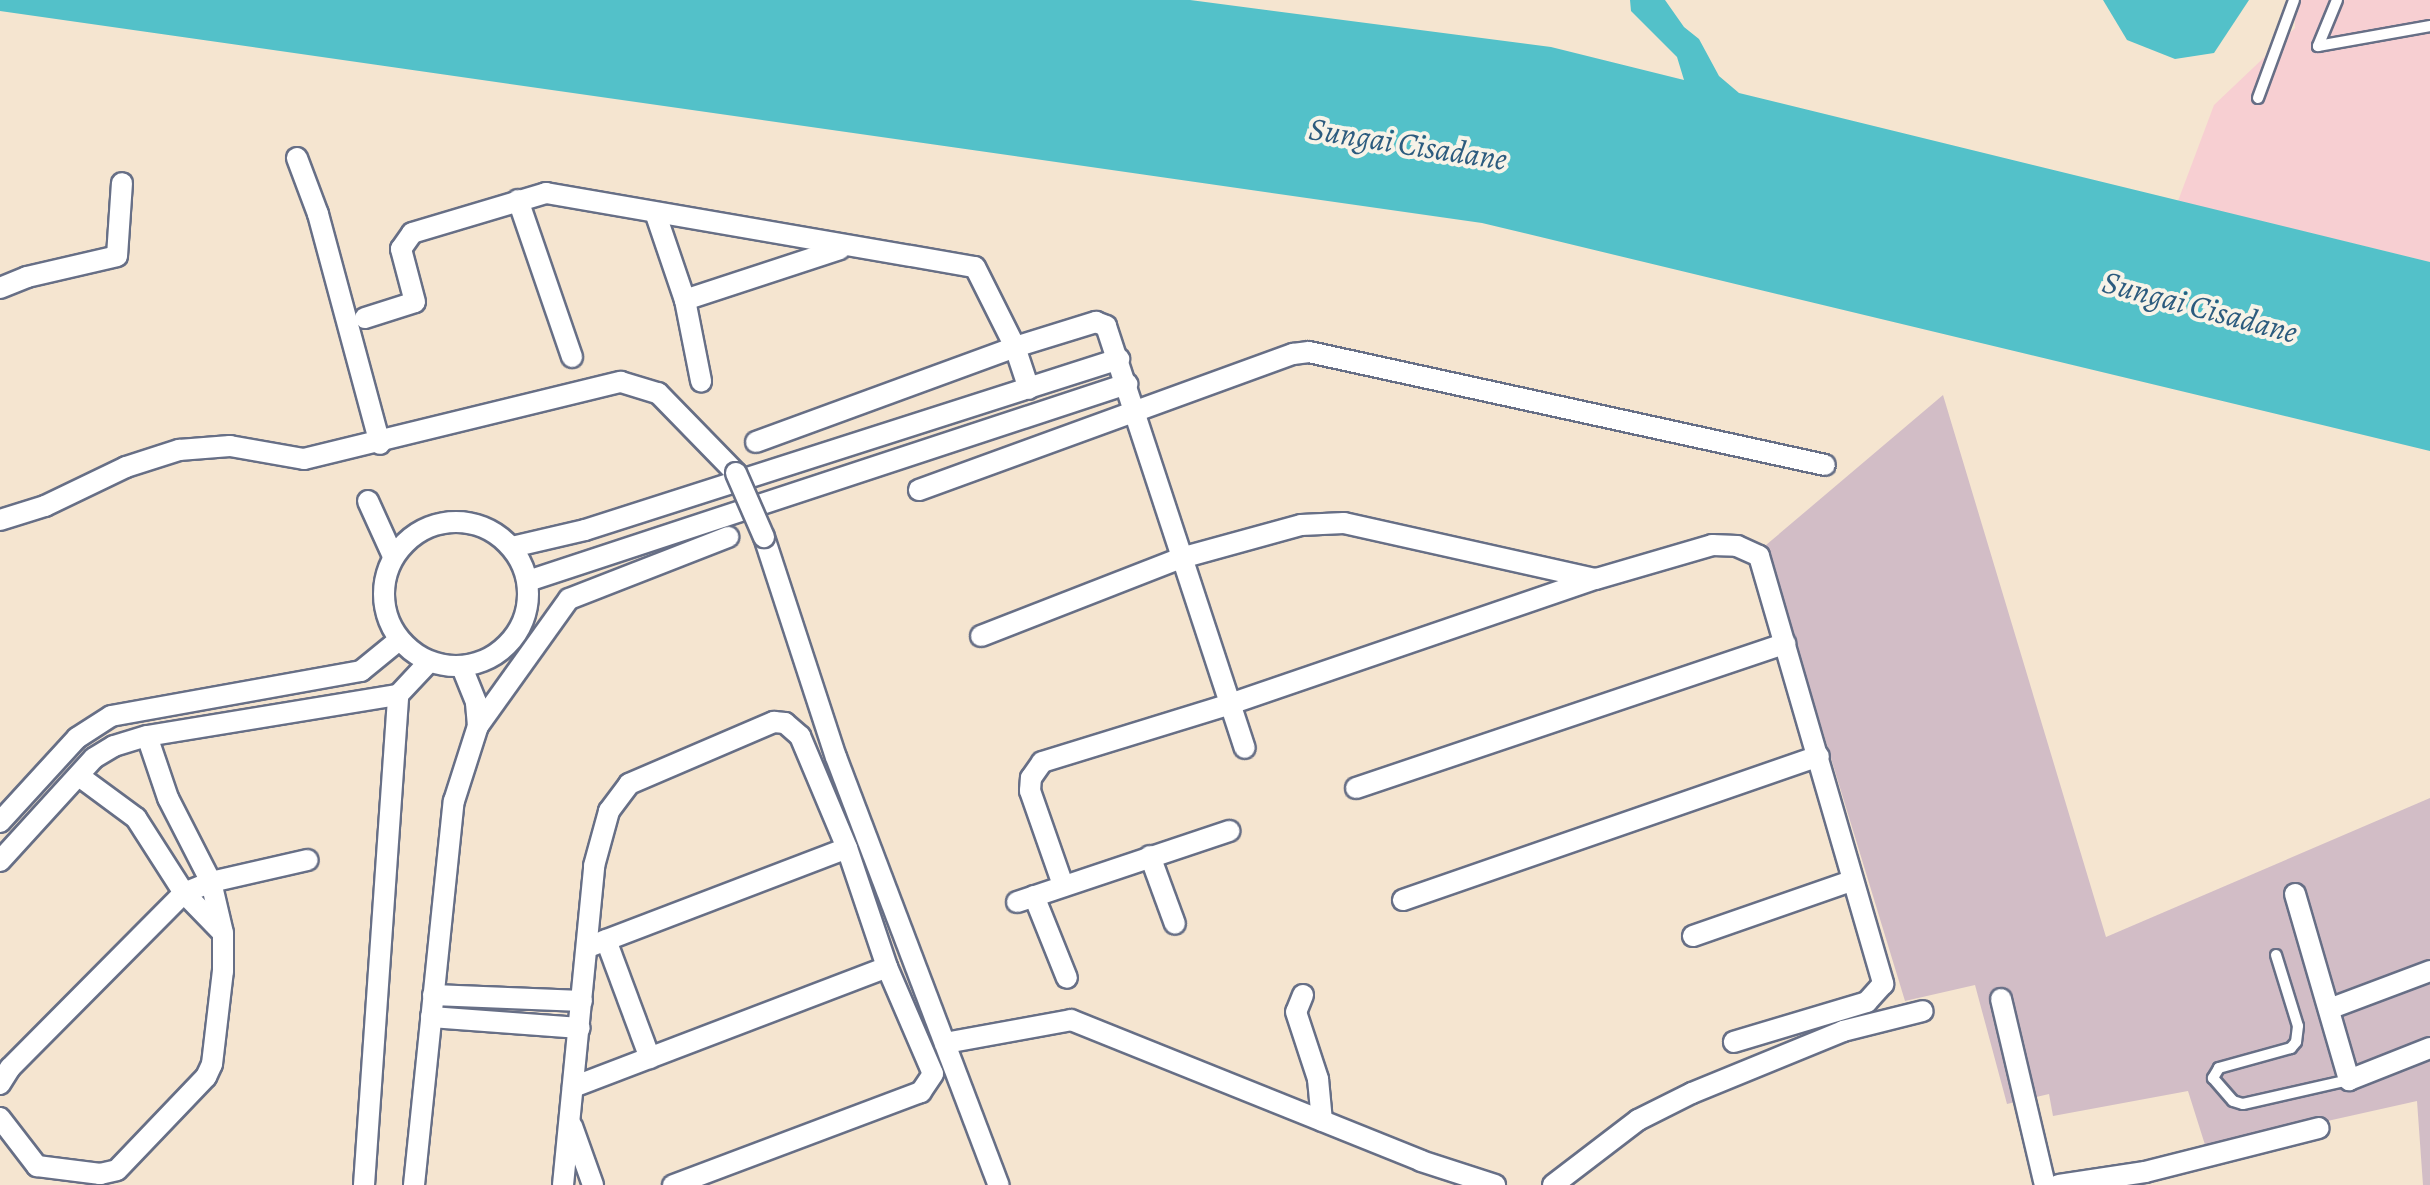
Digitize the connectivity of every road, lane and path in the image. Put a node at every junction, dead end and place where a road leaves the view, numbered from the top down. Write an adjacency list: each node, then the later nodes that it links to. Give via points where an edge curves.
1 (2294, 0): 4 (lane)
2 (2337, 0): 3 (lane, via 2318,46)
3 (2430, 26)
4 (2258, 98)
5 (297, 158): 21 (street)
6 (122, 183): 10 (street, via 117,256)
7 (518, 200): 8 (street, via 546,193); 12 (street, via 408,236 401,250 415,302); 14 (street)
8 (656, 215): 9 (street); 11 (street)
9 (844, 248): 11 (street); 13 (street, via 978,269)
10 (0, 288)
11 (685, 300): 16 (street)
12 (364, 318)
13 (1015, 347): 15 (street, via 1096,322 1106,326); 18 (street); 20 (street)
14 (572, 357)
15 (1118, 358): 17 (street); 18 (street)
16 (701, 381)
17 (1127, 384): 19 (street); 31 (street)
18 (1030, 388): 27 (street, via 585,530)
19 (1135, 414): 22 (street, via 1310,352); 23 (street); 29 (street)
20 (756, 442)
21 (380, 444): 25 (street, via 304,459 230,446 179,450); 82 (street, bridge, via 620,382 658,393 736,473)
22 (1824, 465)
23 (920, 490)
24 (368, 501): 28 (street)
25 (0, 520)
26 (728, 537): 36 (street, via 576,594)
27 (512, 547): 28 (street, via 484,526 450,521 417,532); 31 (street)
28 (393, 556): 33 (street, via 382,587 387,619)
29 (1181, 558): 30 (street, via 1328,522); 32 (street); 41 (street)
30 (1596, 579): 34 (street, via 1712,545 1737,546 1760,556); 41 (street)
31 (528, 581): 35 (street, via 525,616)
32 (981, 636)
33 (399, 640): 37 (street); 39 (street, via 362,671)
34 (1786, 644): 46 (street); 48 (street)
35 (507, 646): 36 (street); 38 (street)
36 (534, 648): 43 (street)
37 (429, 662): 38 (street); 40 (street)
38 (462, 667): 43 (street)
39 (247, 691): 42 (street); 51 (street, via 111,716 77,738)
40 (398, 696): 42 (street); 92 (street)
41 (1230, 704): 45 (street); 59 (street, via 1042,762 1030,791)
42 (251, 722): 44 (street)
43 (478, 726): 71 (street, via 454,801)
44 (147, 736): 47 (street, via 114,746); 49 (street)
45 (1245, 748)
46 (1819, 756): 57 (street); 62 (street)
47 (79, 776): 50 (street); 56 (street)
48 (1356, 788)
49 (168, 798): 50 (street); 58 (street)
50 (136, 818): 60 (street)
51 (0, 822)
52 (1230, 831): 54 (street)
53 (847, 848): 66 (street); 66 (street, via 800,736 774,722 628,784 601,832); 68 (street)
54 (1150, 856): 59 (street); 63 (street)
55 (308, 860): 58 (street)
56 (0, 861)
57 (1851, 880): 65 (street); 81 (street, via 1883,984 1877,994)
58 (211, 882): 60 (street); 64 (street)
59 (1063, 885): 70 (street, via 1026,899)
60 (184, 894): 64 (street); 85 (street)
61 (2294, 894): 76 (street)
62 (1402, 900)
63 (1176, 924)
64 (222, 933): 88 (street, via 212,1064 131,1160 100,1174 38,1166)
65 (1693, 936)
66 (597, 944): 75 (street); 84 (street)
67 (2276, 955): 86 (lane, via 2298,1026 2296,1042 2219,1068 2213,1078 2243,1104)
68 (887, 967): 84 (street); 96 (street, via 934,1074 931,1083)
69 (2430, 972): 76 (street)
70 (1067, 978)
71 (433, 995): 73 (street); 78 (street)
72 (1303, 995): 90 (street, via 1297,1003 1300,1033 1318,1079)
73 (473, 996): 75 (street); 79 (street)
74 (2001, 999): 100 (street)
75 (582, 1002): 80 (street)
76 (2329, 1009): 86 (street)
77 (1923, 1011): 99 (street, via 1842,1031 1692,1093 1638,1120)
78 (431, 1017): 79 (street); 93 (street)
79 (470, 1020): 80 (street)
80 (580, 1028): 87 (street)
81 (1734, 1042)
82 (945, 1043): 90 (street, via 1071,1020); 97 (street)
83 (2430, 1048): 86 (street)
84 (650, 1058): 87 (street)
85 (3, 1072)
86 (2348, 1080)
87 (573, 1086): 89 (street)
88 (0, 1118)
89 (570, 1119): 94 (street); 95 (street)
90 (1322, 1121): 98 (street)
91 (2319, 1128): 101 (street, via 2145,1172)
92 (364, 1185)
93 (414, 1185)
94 (562, 1185)
95 (593, 1185)
96 (672, 1185)
97 (998, 1185)
98 (1495, 1185)
99 (1554, 1185)
100 (2045, 1185)
101 (2060, 1185)

